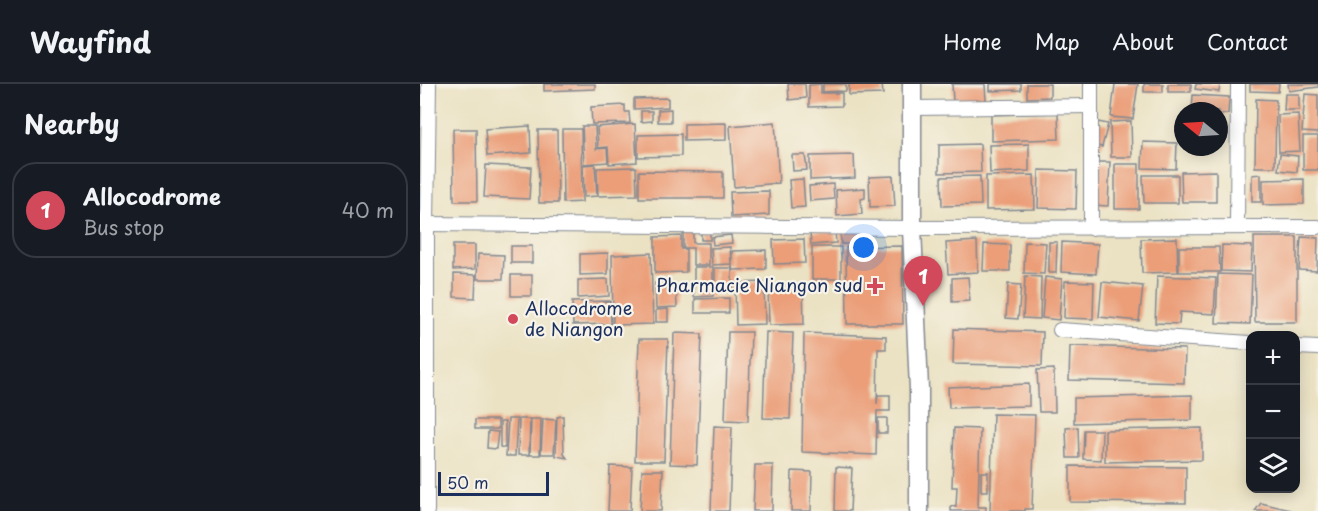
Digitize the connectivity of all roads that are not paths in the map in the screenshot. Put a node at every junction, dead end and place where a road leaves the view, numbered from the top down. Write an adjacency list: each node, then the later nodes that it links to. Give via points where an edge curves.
1 (429, 84): 7 (street)
2 (912, 84): 6 (street)
3 (1091, 84): 5 (street)
4 (1238, 84): 8 (street)
5 (1091, 106): 6 (street); 11 (street)
6 (912, 108): 10 (street)
7 (423, 224): 10 (street); 16 (street)
8 (1237, 226): 9 (street); 11 (street)
9 (1318, 227)
10 (912, 228): 11 (street); 17 (street, via 919,389)
11 (1091, 228)
12 (1059, 330): 13 (street)
13 (1246, 344)
14 (1300, 347): 15 (street)
15 (1318, 348)
16 (427, 511)
17 (919, 511)

